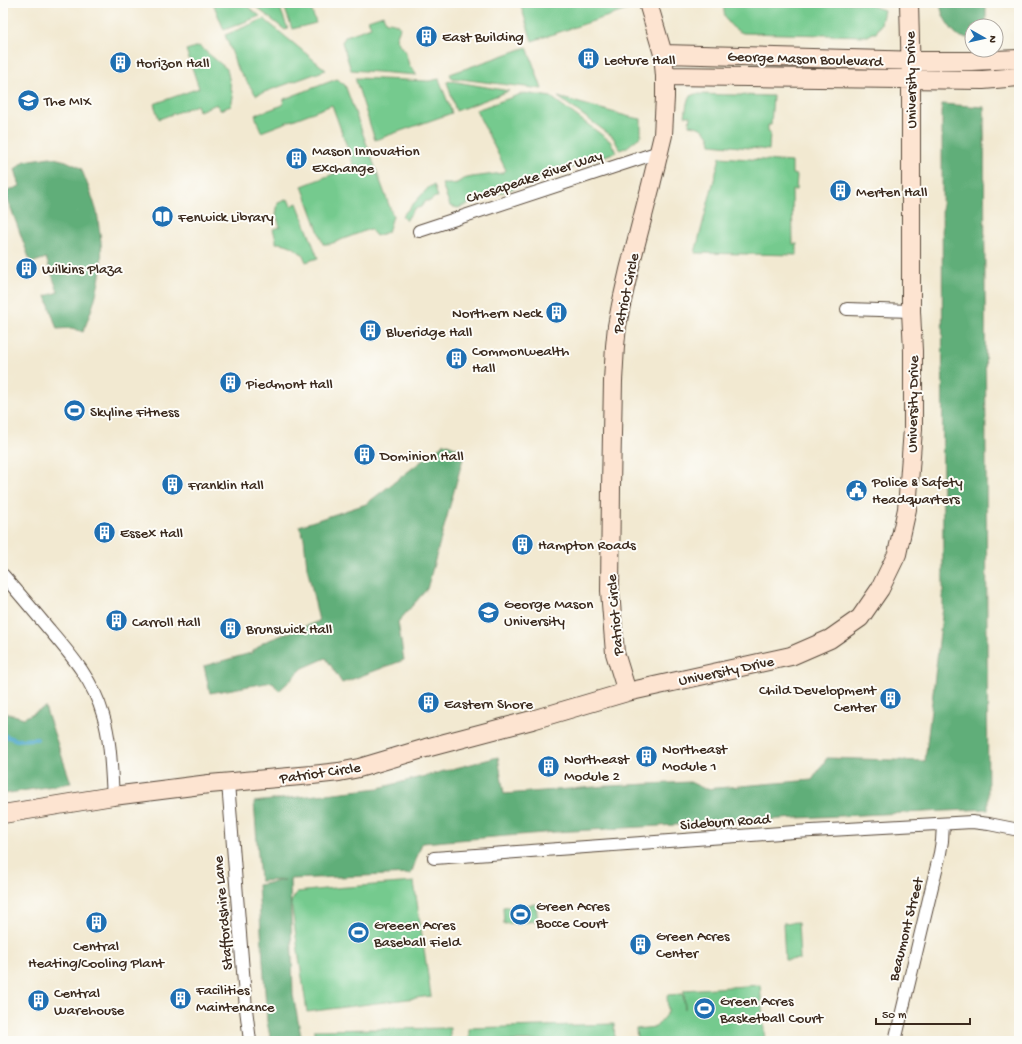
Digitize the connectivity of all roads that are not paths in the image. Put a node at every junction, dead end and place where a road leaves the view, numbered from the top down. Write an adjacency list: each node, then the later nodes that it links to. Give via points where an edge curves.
1 (648, 3): 3 (street, Patriot Circle)
2 (909, 3): 5 (street, University Drive)
3 (663, 54): 5 (street, George Mason Boulevard); 6 (street, Patriot Circle)
4 (1019, 59): 5 (street, George Mason Boulevard)
5 (910, 61): 8 (street, University Drive)
6 (665, 76): 8 (street, George Mason Boulevard); 9 (street, Patriot Circle, via 663,135)
7 (1019, 77): 8 (street, George Mason Boulevard, via 983,80)
8 (910, 79): 12 (street, University Drive)
9 (659, 152): 10 (street, Chesapeake River Way); 14 (street, Patriot Circle, via 622,298 615,346 610,487 610,591 615,653)
10 (419, 231)
11 (847, 308): 12 (street)
12 (911, 311): 14 (street, University Drive, via 913,429 907,509 897,554 880,589 860,618 830,639 791,656)
13 (3, 575): 16 (street, via 68,650 88,678 106,726)
14 (627, 692): 15 (street, Patriot Circle, via 359,768 312,776)
15 (228, 783): 16 (street, Patriot Circle); 21 (street, Staffordshire Lane)
16 (113, 796): 17 (street, Patriot Circle)
17 (3, 814)
18 (943, 824): 19 (street, Sideburn Road, via 972,822); 20 (street, Sideburn Road); 22 (street, Beaumont Street, via 940,853)
19 (1019, 830)
20 (434, 858)
21 (250, 1041)
22 (895, 1041)

